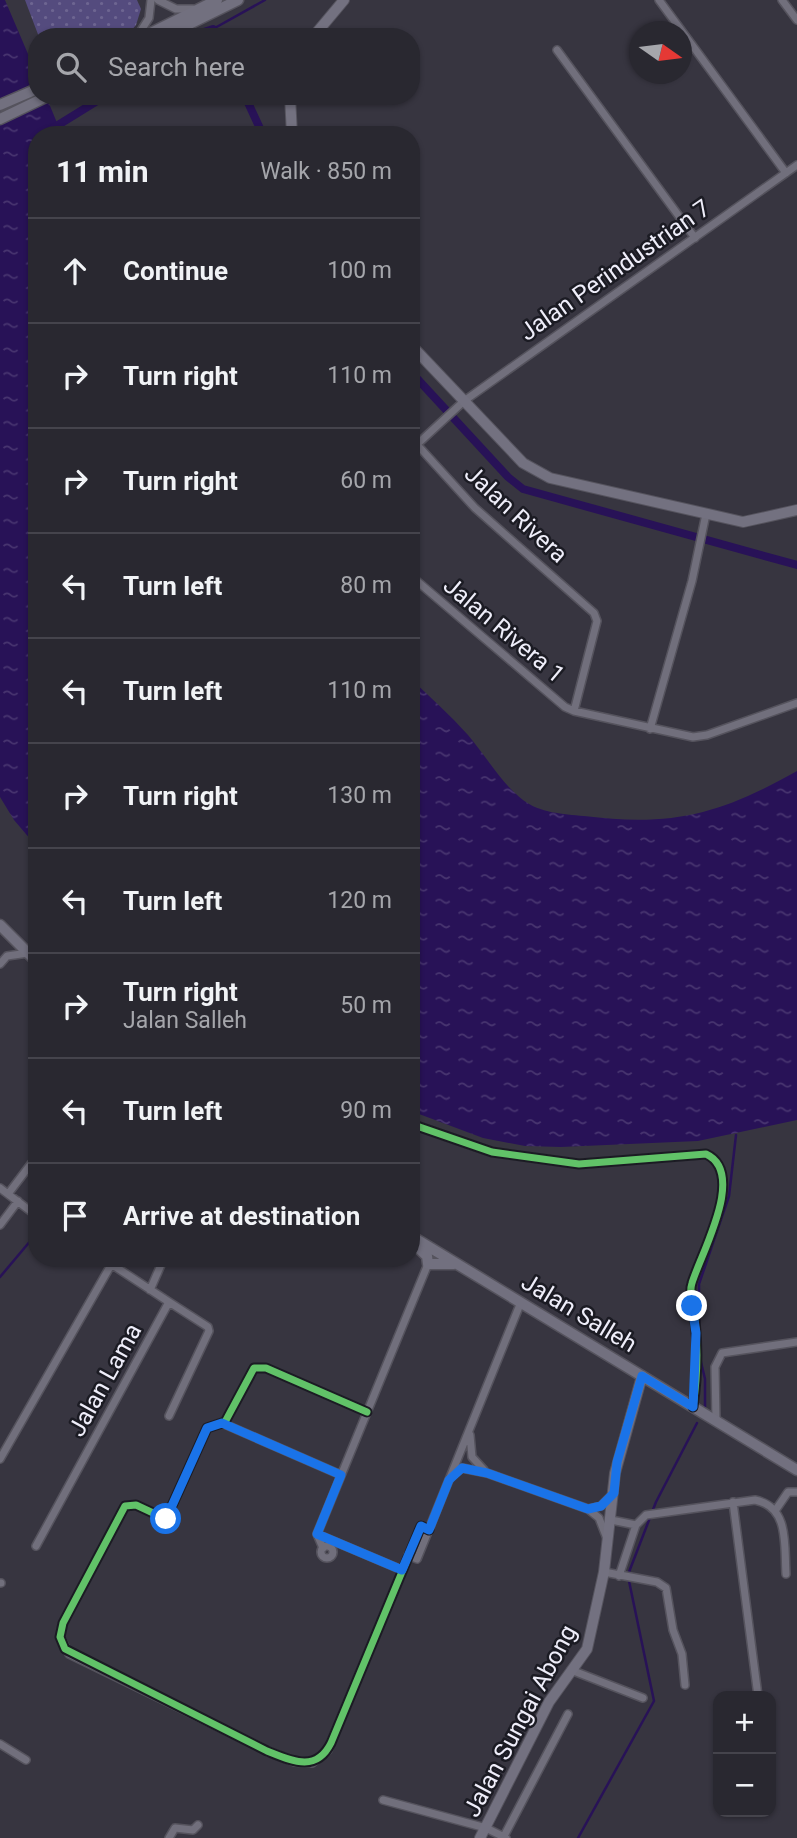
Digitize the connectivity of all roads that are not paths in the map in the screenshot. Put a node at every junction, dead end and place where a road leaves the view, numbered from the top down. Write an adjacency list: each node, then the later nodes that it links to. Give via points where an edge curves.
1 (151, 0): 10 (street, via 149,18)
2 (158, 0): 8 (street, via 183,10)
3 (217, 0): 8 (main road)
4 (238, 0): 12 (main road)
5 (344, 0): 13 (street)
6 (659, 0): 22 (street)
7 (782, 0): 9 (street)
8 (203, 8): 11 (main road)
9 (795, 15)
10 (142, 28)
11 (162, 28)
12 (181, 28)
13 (321, 28)
14 (557, 50): 23 (street)
15 (28, 93): 16 (main road)
16 (0, 105)
17 (29, 105): 19 (main road)
18 (290, 105): 20 (street)
19 (0, 119)
20 (292, 126)
21 (797, 165): 22 (street, Jalan Perindustrian 7)
22 (786, 173): 23 (street, Jalan Perindustrian 7)
23 (695, 238): 25 (street, Jalan Perindustrian 7)
24 (420, 356): 25 (street)
25 (461, 405): 26 (street, Jalan Perindustrian 7); 29 (street, via 523,463 551,478)
26 (420, 439)
27 (420, 451): 32 (street, Jalan Rivera, via 475,508 596,617)
28 (797, 510): 29 (street, via 750,523)
29 (706, 514): 33 (street)
30 (420, 583): 32 (street, Jalan Rivera 1)
31 (797, 703): 33 (street, via 706,735)
32 (574, 711): 33 (street)
33 (650, 729)
34 (0, 925): 36 (main road)
35 (0, 950): 37 (street)
36 (28, 953): 37 (street)
37 (7, 956): 38 (street)
38 (0, 964)
39 (420, 1127): 58 (street, via 506,1155 579,1164 706,1154 715,1158 723,1184 719,1212 690,1292 696,1333)
40 (28, 1168): 42 (street)
41 (0, 1188): 42 (street)
42 (8, 1194): 43 (street)
43 (18, 1201): 44 (street); 45 (street)
44 (28, 1209)
45 (0, 1225)
46 (420, 1244): 49 (main road, Jalan Salleh)
47 (420, 1249): 48 (main road)
48 (428, 1264): 49 (main road); 59 (street)
49 (460, 1265): 54 (main road, Jalan Salleh)
50 (110, 1267): 64 (street)
51 (121, 1267): 53 (street, Jalan Lama)
52 (160, 1267): 53 (street)
53 (150, 1290): 55 (street, Jalan Lama)
54 (522, 1302): 57 (main road, Jalan Salleh); 63 (street)
55 (169, 1303): 60 (street, via 209,1331); 80 (street, Jalan Lama)
56 (797, 1342): 61 (street, via 722,1353 715,1367)
57 (642, 1376): 58 (main road, Jalan Salleh); 70 (street, Jalan Sungai Abong, via 617,1462)
58 (693, 1407): 61 (main road, Jalan Salleh)
59 (367, 1412): 62 (street, via 258,1366 249,1373); 67 (street)
60 (169, 1416)
61 (716, 1421): 65 (main road, Jalan Salleh)
62 (222, 1423): 67 (street); 82 (street, via 207,1428 166,1519 136,1506 124,1506 63,1623 60,1637 69,1654 286,1759 312,1763 331,1743)
63 (471, 1427): 66 (street, via 472,1457); 68 (street)
64 (0, 1459)
65 (797, 1470)
66 (487, 1473): 68 (street, via 462,1468); 72 (street)
67 (341, 1475): 77 (street)
68 (449, 1480): 76 (street)
69 (797, 1492): 73 (street, via 788,1492)
70 (614, 1493): 72 (street, via 601,1506); 74 (street, Jalan Sungai Abong)
71 (733, 1502): 73 (street, via 758,1500); 75 (street, via 657,1511); 88 (street)
72 (588, 1509): 78 (street, via 603,1526)
73 (775, 1511): 84 (street, via 782,1521)
74 (611, 1520): 75 (street); 78 (street, Jalan Sungai Abong)
75 (636, 1525): 85 (street)
76 (429, 1530): 81 (street, via 421,1526); 81 (street, via 417,1559)
77 (317, 1534): 79 (street); 79 (street)
78 (608, 1544): 83 (street, Jalan Sungai Abong)
79 (329, 1545): 82 (street)
80 (36, 1546)
81 (408, 1555): 82 (street)
82 (402, 1570)
83 (604, 1572): 85 (street); 86 (street, Jalan Sungai Abong, via 587,1649)
84 (786, 1574)
85 (619, 1576): 87 (street, via 657,1582 666,1588)
86 (571, 1670): 89 (street); 95 (street, Jalan Sungai Abong, via 549,1702)
87 (685, 1685)
88 (757, 1691)
89 (643, 1698)
90 (568, 1714): 98 (street)
91 (0, 1744): 92 (street)
92 (26, 1760)
93 (383, 1800): 95 (street)
94 (198, 1825): 96 (street, via 175,1828)
95 (486, 1828): 97 (street, Jalan Sungai Abong); 98 (street)
96 (169, 1838)
97 (480, 1838)
98 (504, 1838)

